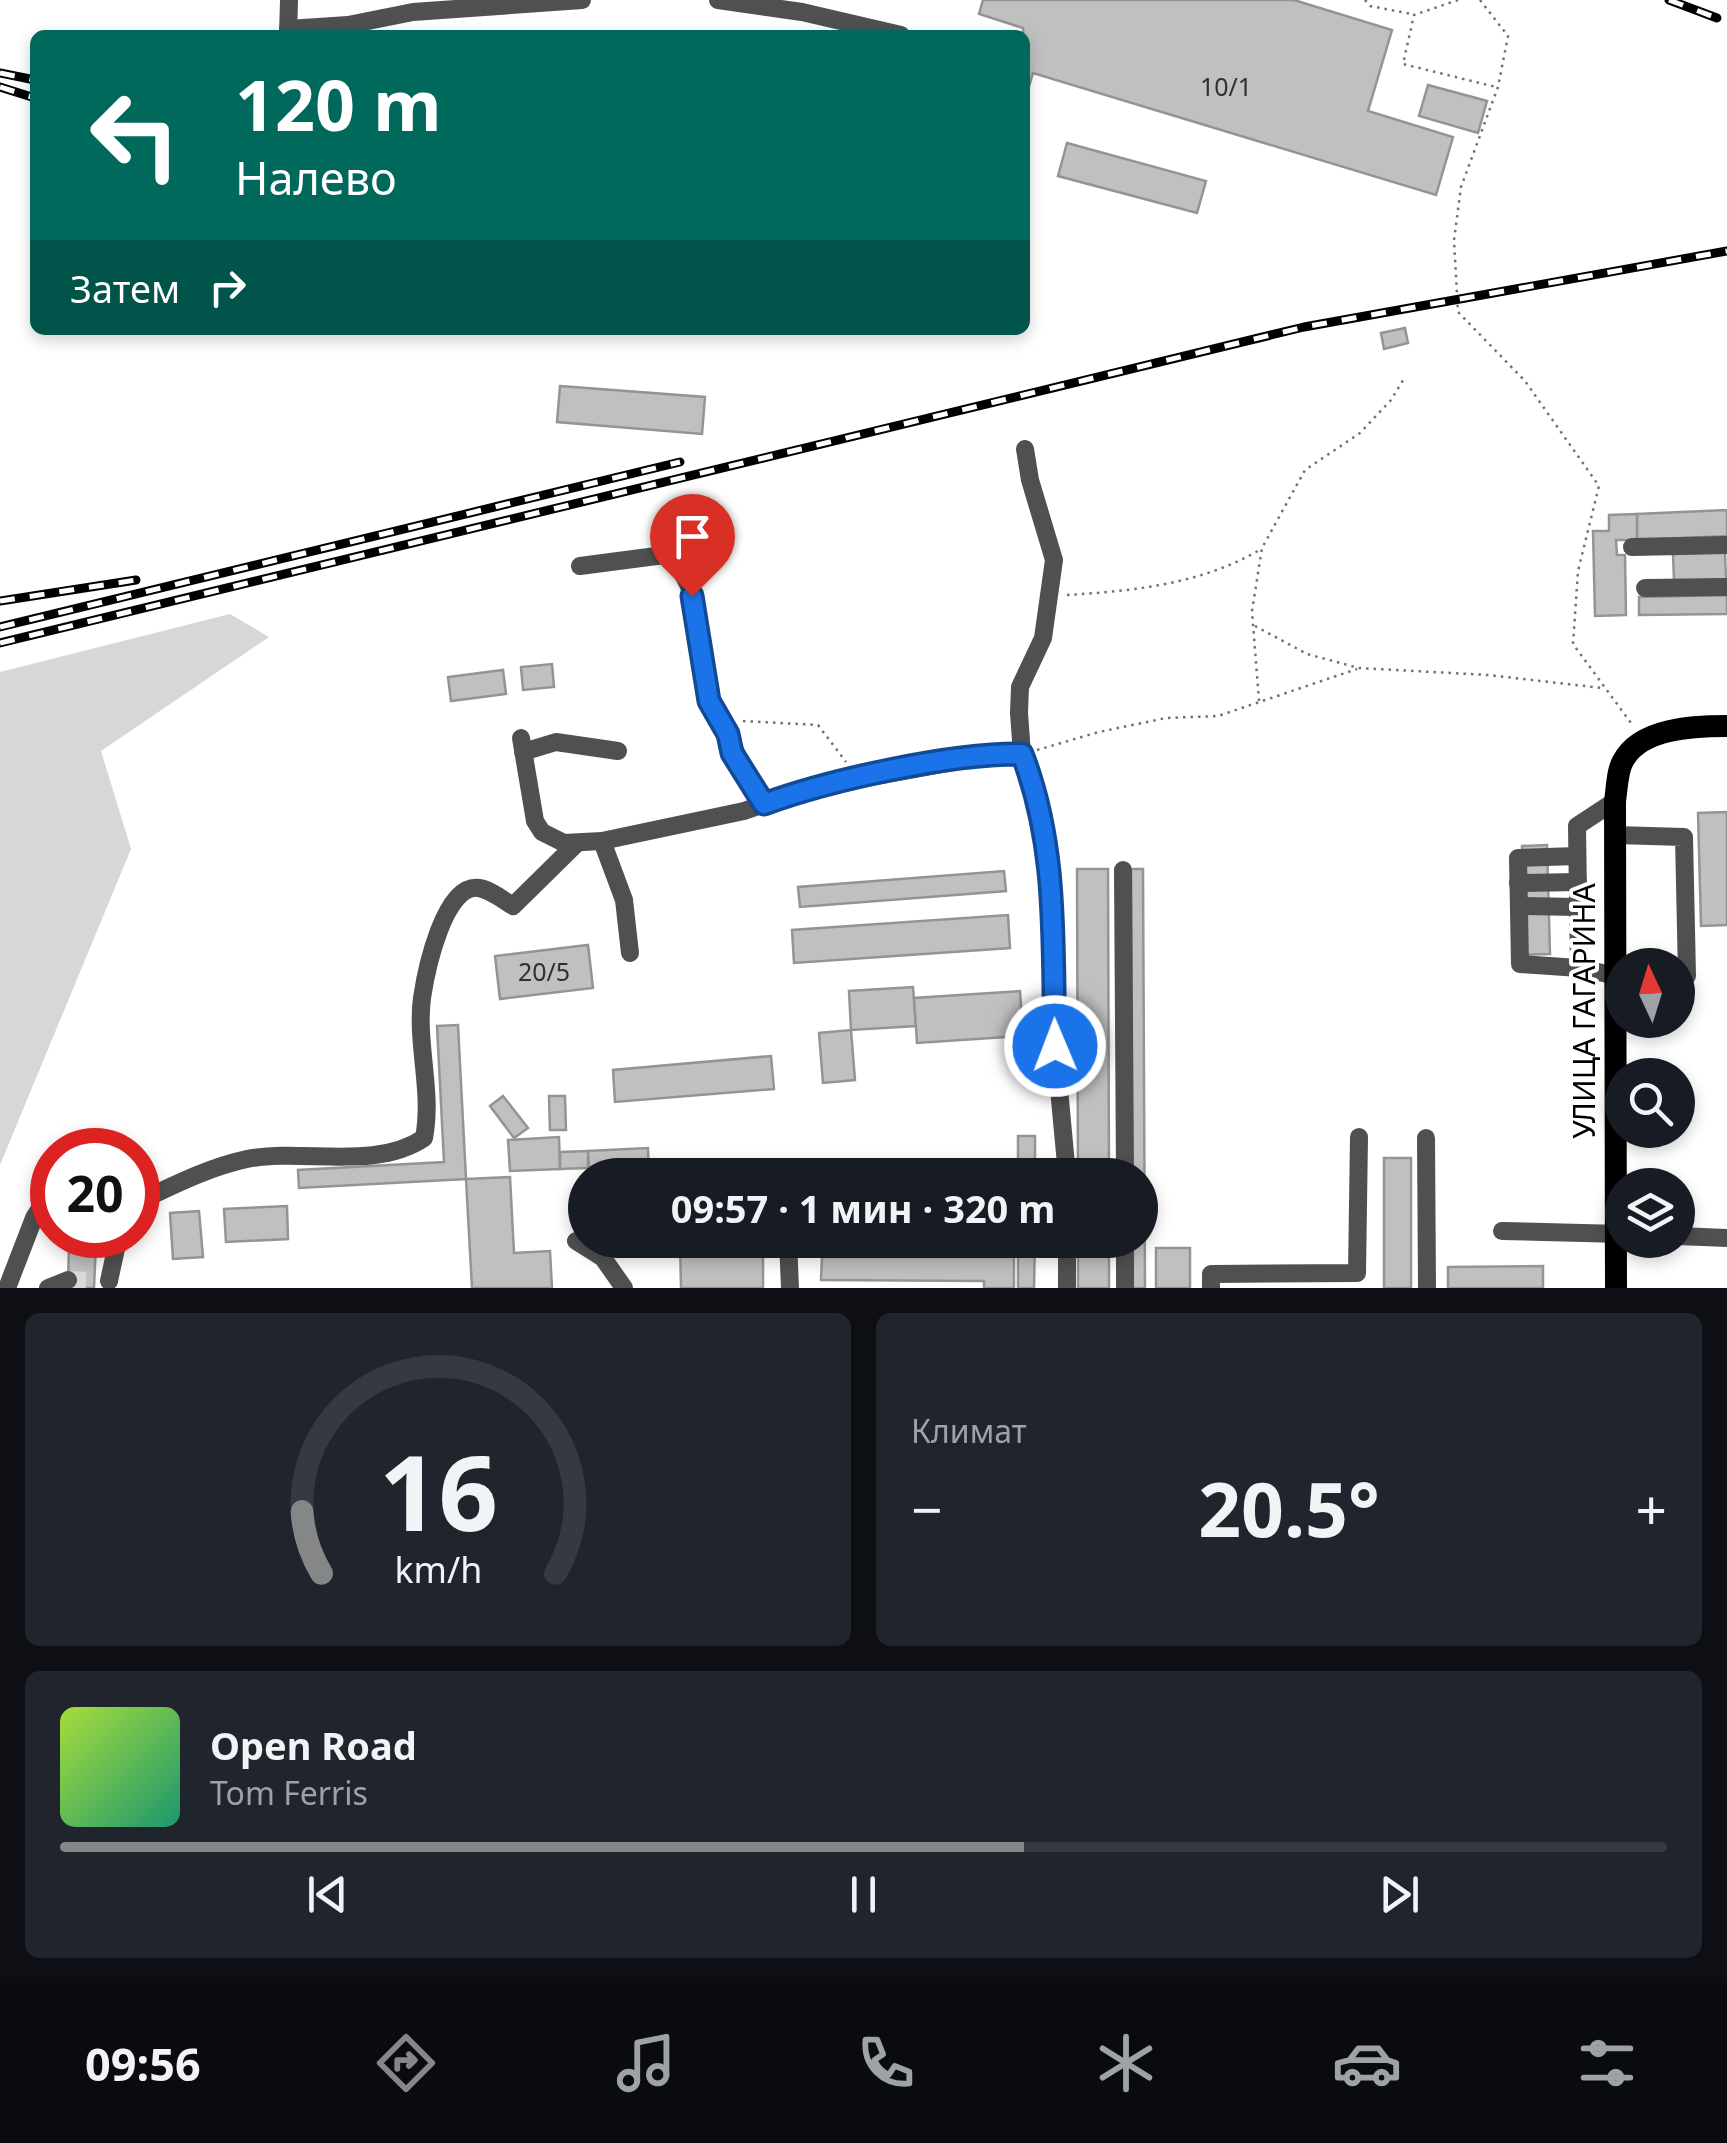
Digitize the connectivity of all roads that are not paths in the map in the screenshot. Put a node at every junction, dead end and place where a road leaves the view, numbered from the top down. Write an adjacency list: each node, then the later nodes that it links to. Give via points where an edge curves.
1 (289, 0): 4 (lane)
2 (582, 0): 5 (lane, via 413,12)
3 (718, 0): 6 (lane)
4 (288, 30)
5 (305, 30)
6 (879, 30)
7 (1025, 449): 15 (lane, via 1054,560 1044,638 1020,687)
8 (1727, 545): 9 (lane)
9 (1632, 547)
10 (580, 566): 17 (lane, via 664,555 676,562 692,596 709,701)
11 (1645, 588): 12 (lane)
12 (1727, 588)
13 (1727, 726): 16 (main road, УЛИЦА ГАГАРИНА, via 1640,742 1622,762)
14 (618, 751): 20 (lane, via 556,742 522,745 542,832)
15 (1022, 754): 17 (lane, via 860,778); 35 (lane, via 1051,865)
16 (1614, 801): 18 (main road, УЛИЦА ГАГАРИНА); 21 (lane, via 1577,826)
17 (764, 804): 19 (lane)
18 (1614, 835): 27 (main road, УЛИЦА ГАГАРИНА); 28 (lane, via 1684,837)
19 (602, 842): 20 (lane); 29 (lane, via 624,900)
20 (576, 844): 38 (lane, via 513,906 482,888 467,888 452,901 422,1000 429,1110 424,1138 393,1151 249,1159)
21 (1577, 856): 23 (lane); 24 (lane, via 1518,858)
22 (1123, 870): 36 (lane)
23 (1578, 882): 24 (lane); 26 (lane)
24 (1518, 883): 25 (lane)
25 (1519, 906): 26 (lane); 30 (lane, via 1520,964)
26 (1578, 906): 30 (lane)
27 (1618, 948)
28 (1687, 948)
29 (630, 953)
30 (1579, 968): 31 (lane)
31 (1605, 974)
32 (1619, 1038): 37 (main road, УЛИЦА ГАГАРИНА)
33 (1359, 1137): 58 (lane, via 1358,1273 1211,1274)
34 (1426, 1138): 59 (lane)
35 (1065, 1158)
36 (1125, 1158)
37 (1619, 1168)
38 (160, 1192)
39 (30, 1228): 52 (lane)
40 (1502, 1230): 41 (lane)
41 (1605, 1233)
42 (1695, 1237): 43 (lane)
43 (1727, 1238)
44 (112, 1258): 51 (lane)
45 (603, 1258): 54 (lane)
46 (789, 1258): 55 (lane)
47 (1067, 1258): 56 (lane)
48 (1125, 1258): 57 (lane)
49 (1618, 1258): 60 (main road, УЛИЦА ГАГАРИНА)
50 (68, 1280): 53 (lane)
51 (104, 1283)
52 (7, 1288)
53 (48, 1288)
54 (624, 1288)
55 (790, 1288)
56 (1066, 1288)
57 (1125, 1288)
58 (1211, 1288)
59 (1428, 1288)
60 (1616, 1288)

